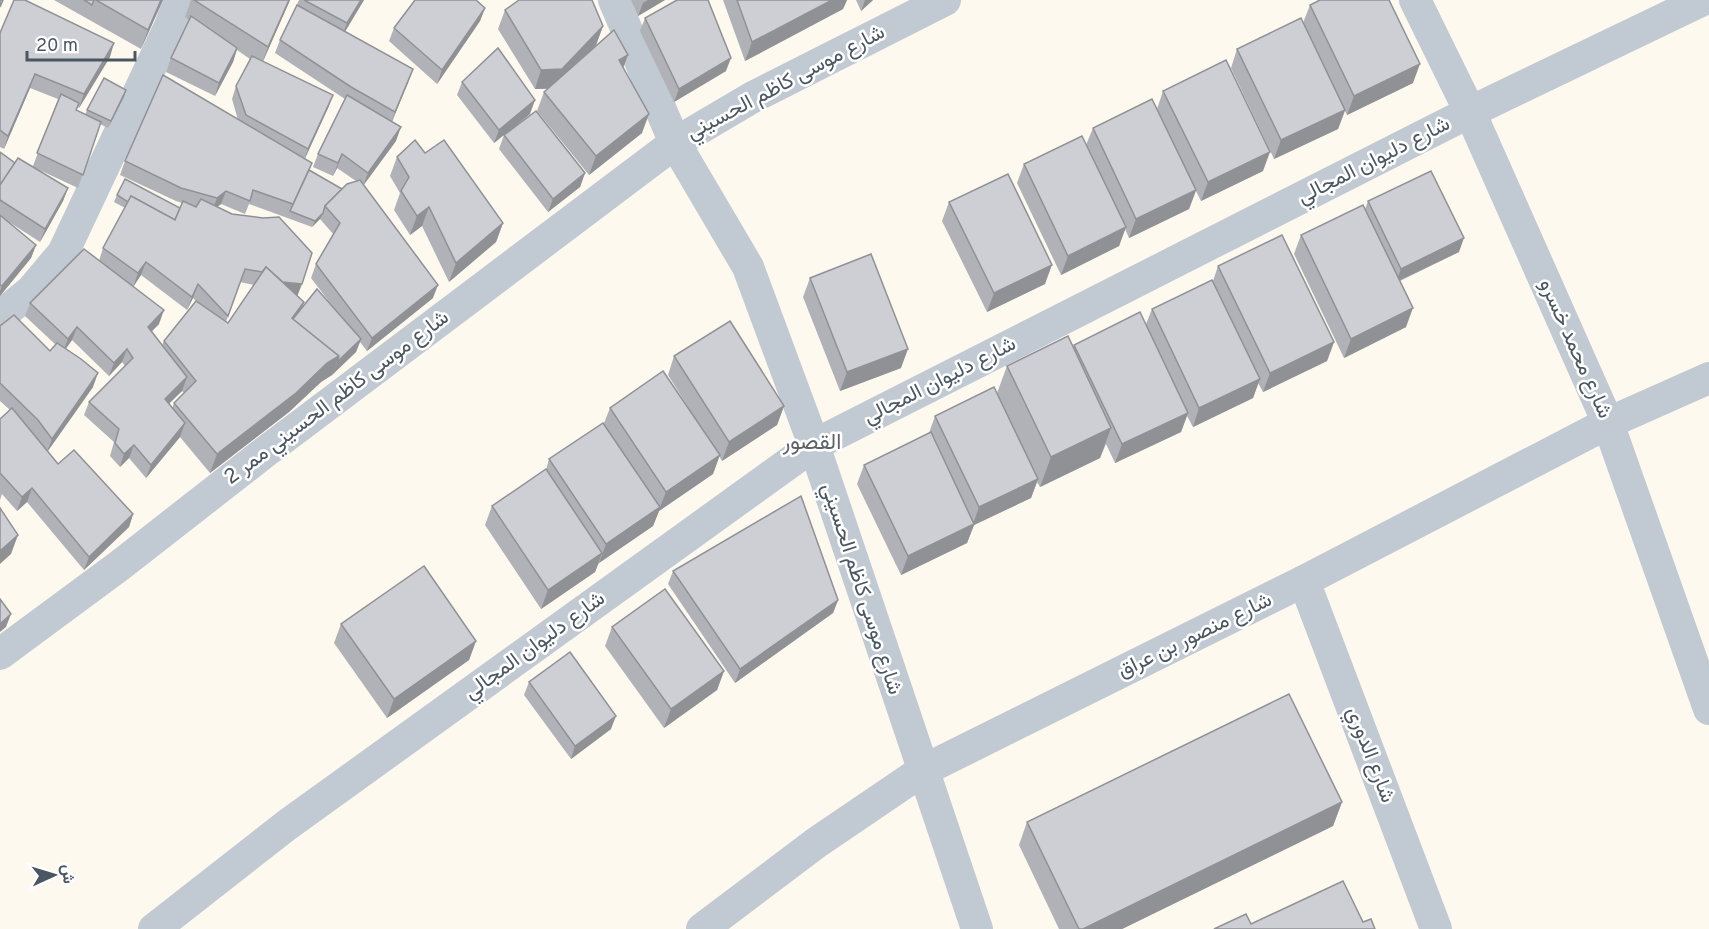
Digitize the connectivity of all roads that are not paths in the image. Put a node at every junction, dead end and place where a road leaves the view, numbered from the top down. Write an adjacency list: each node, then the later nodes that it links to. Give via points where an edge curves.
1 (180, 0): 8 (street, via 63,253 31,291)
2 (615, 0): 7 (street)
3 (945, 0): 7 (street, شارع موسى كاظم الحسيني, via 753,97)
4 (1415, 0): 6 (street, شارع محمد خسرو)
5 (1703, 0): 6 (street, شارع دليوان المجالي)
6 (1470, 112): 10 (street, شارع محمد خسرو); 11 (street, شارع دليوان المجالي)
7 (675, 143): 11 (street, شارع موسى كاظم الحسيني, via 748,267); 13 (street, شارع موسى كاظم الحسيني ممر 2)
8 (0, 316)
9 (1709, 378): 10 (street, شارع منصور بن عراق)
10 (1608, 423): 12 (street, شارع منصور بن عراق); 14 (street, شارع محمد خسرو)
11 (814, 445): 15 (street, شارع موسى كاظم الحسيني); 16 (street, شارع دليوان المجالي, via 286,825)
12 (1304, 582): 15 (street, شارع منصور بن عراق); 19 (street, شارع الدوري)
13 (0, 654)
14 (1709, 709)
15 (922, 771): 17 (street, شارع منصور بن عراق, via 816,843); 18 (street, شارع موسى كاظم الحسيني)
16 (154, 929)
17 (702, 929)
18 (977, 929)
19 (1436, 929)

